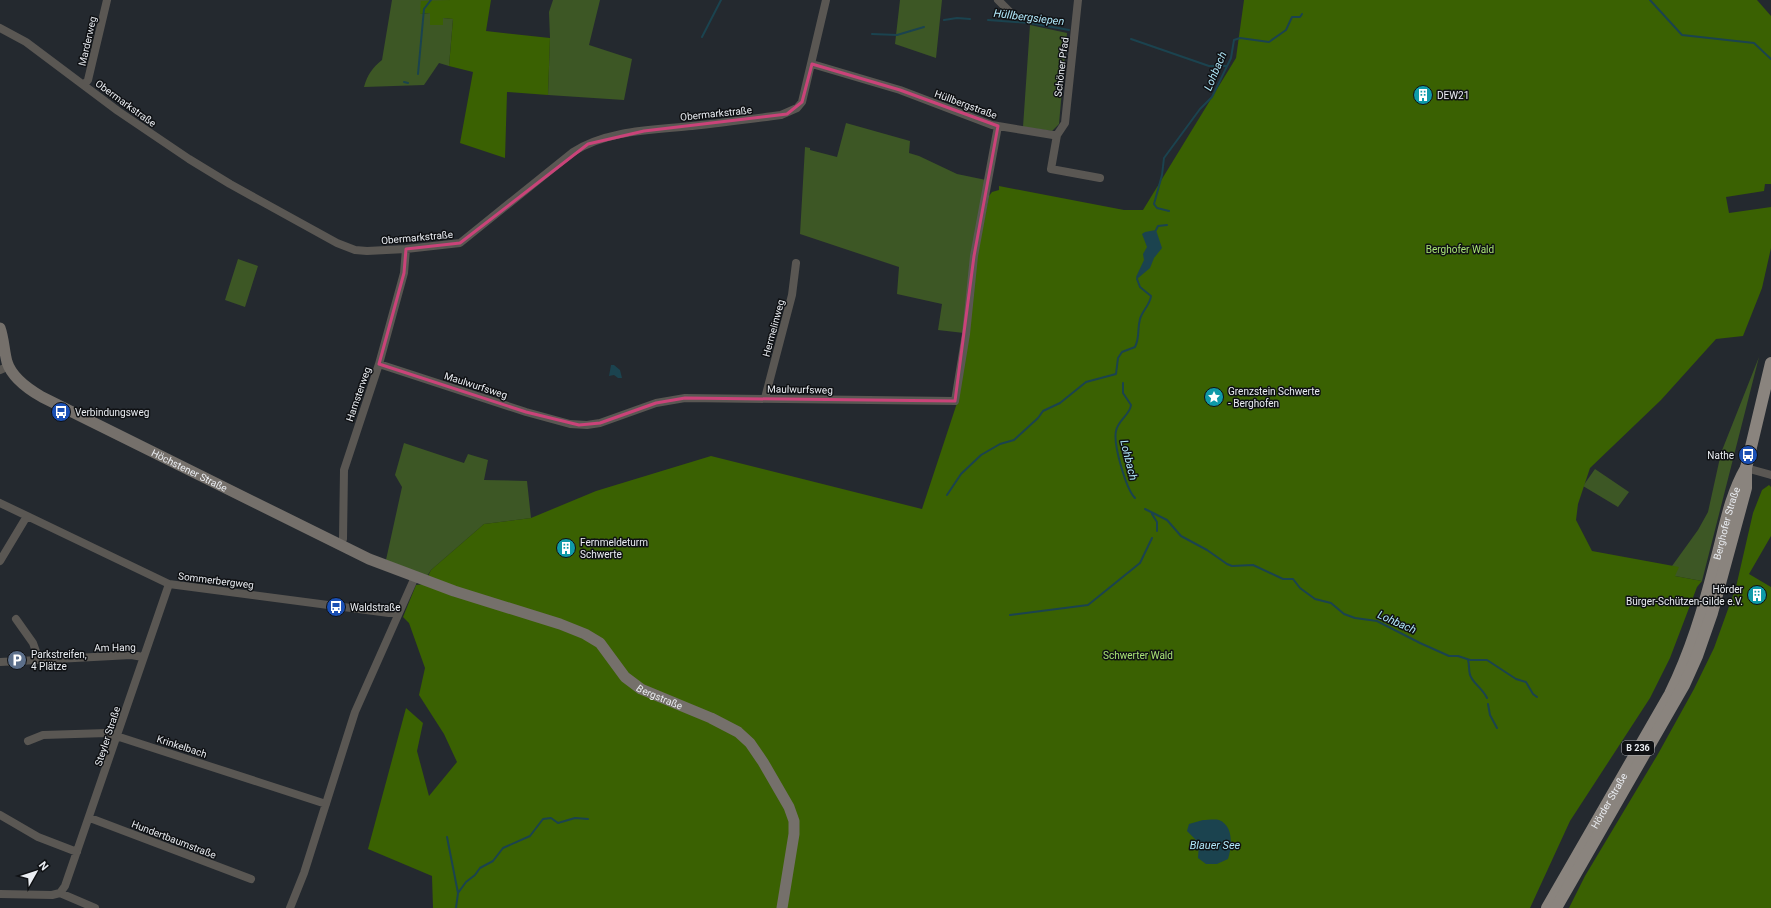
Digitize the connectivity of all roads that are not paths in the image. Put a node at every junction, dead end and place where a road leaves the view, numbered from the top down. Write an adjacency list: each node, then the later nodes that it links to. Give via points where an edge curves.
1 (107, 0): 8 (street, Marderweg, via 88,80)
2 (826, 0): 7 (street, Obermarkstraße)
3 (998, 0): 5 (street)
4 (1078, 0): 10 (street, Schöner Pfad, via 1065,124)
5 (1011, 13)
6 (0, 28): 8 (street, Obermarkstraße, via 26,42)
7 (812, 64): 9 (street, Hüllbergstraße, via 900,90); 12 (street, Obermarkstraße, via 802,102 787,114 604,138 573,152 460,242)
8 (84, 85): 12 (street, Obermarkstraße, via 196,163 337,243 362,251)
9 (998, 126): 10 (street, Hüllbergstraße); 18 (street, Maulwurfsweg, via 974,256 966,334 955,402)
10 (1057, 135): 11 (street, via 1051,169)
11 (1100, 178)
12 (406, 249): 16 (street, Hamsterweg, via 404,273)
13 (796, 263): 18 (street, Hermelinweg, via 792,295)
14 (0, 328): 17 (main road, Höchstener Straße)
15 (1771, 363): 19 (main road, Berghofer Straße / B 236)
16 (379, 364): 18 (street, Maulwurfsweg, via 526,412 579,425 600,423 656,403 685,398); 23 (street, Hamsterweg, via 344,470 343,539)
17 (4, 368): 23 (main road, Höchstener Straße, via 42,397)
18 (764, 398)
19 (1746, 468): 20 (street); 26 (main road, Berghofer Straße / B 236, via 1746,488)
20 (1771, 475)
21 (0, 503): 22 (street, Sommerbergweg)
22 (27, 516): 24 (street); 27 (street, Sommerbergweg)
23 (340, 545): 25 (main road, Höchstener Straße)
24 (0, 561)
25 (415, 577): 28 (street); 44 (main road, Bergstraße, via 584,634 600,643 625,677 641,690 718,721 744,737 773,778 794,821)
26 (1716, 582): 45 (main road, Hörder Straße / B 236, via 1693,644 1670,694); 46 (main road, Hörder Straße / B 236, via 1705,636 1684,685)
27 (169, 584): 28 (street, Sommerbergweg, via 389,613); 30 (street, Steyler Straße)
28 (399, 612): 35 (street, via 355,712)
29 (16, 619): 31 (street, via 33,643)
30 (143, 657): 31 (street, Am Hang, via 131,655); 33 (street, Steyler Straße)
31 (39, 660): 32 (street, Am Hang)
32 (0, 662)
33 (117, 735): 34 (street, Krinkelbach, via 43,735); 35 (street, Krinkelbach); 37 (street, Steyler Straße)
34 (28, 741)
35 (326, 804): 43 (street)
36 (0, 815): 38 (street, via 38,837)
37 (90, 818): 38 (street, Steyler Straße); 39 (street, Hundertbaumstraße)
38 (77, 852): 40 (street, Steyler Straße)
39 (251, 879)
40 (60, 893): 41 (street); 42 (street)
41 (0, 894)
42 (95, 908)
43 (290, 908)
44 (782, 908)
45 (1547, 908)
46 (1556, 908)

